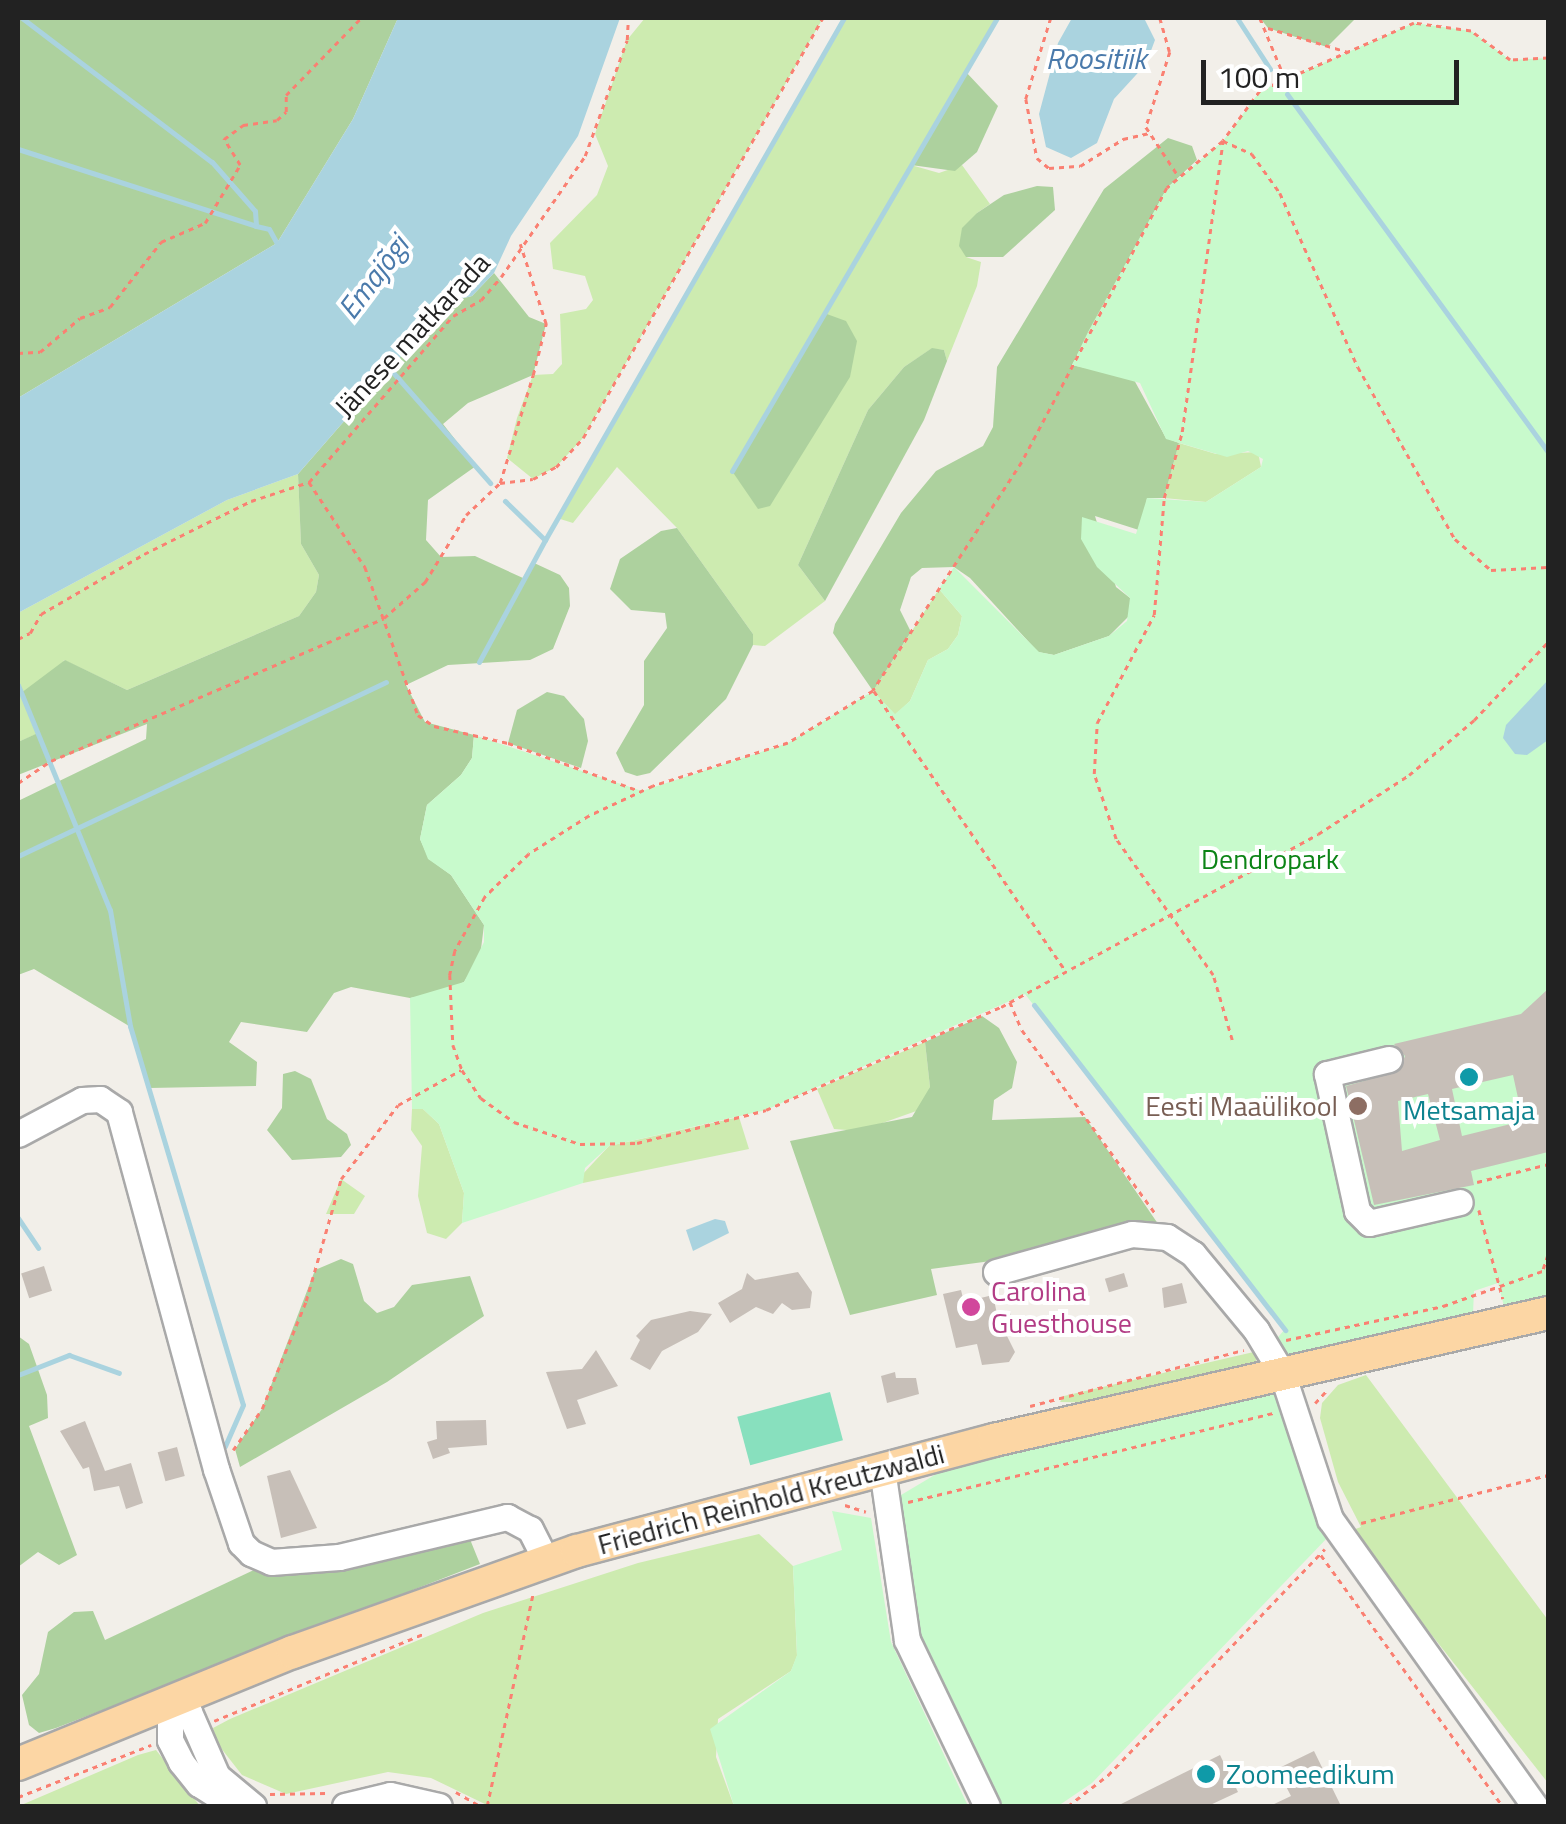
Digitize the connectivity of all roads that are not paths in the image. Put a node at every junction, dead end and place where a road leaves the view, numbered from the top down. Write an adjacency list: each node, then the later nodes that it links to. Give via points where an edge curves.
1 (1388, 1059): 3 (street, via 1326,1074 1357,1211 1369,1224)
2 (18, 1134): 8 (street, via 82,1100 100,1099 118,1112 241,1544 271,1562 340,1557 506,1517 530,1529)
3 (1469, 1192)
4 (996, 1272): 6 (street, via 1132,1234 1167,1237 1192,1254)
5 (1548, 1313): 6 (main road, Friedrich Reinhold Kreutzwaldi)
6 (1282, 1373): 7 (main road, Friedrich Reinhold Kreutzwaldi); 18 (street, via 1305,1405 1340,1534)
7 (882, 1469): 8 (main road, Friedrich Reinhold Kreutzwaldi); 17 (street, via 907,1640)
8 (541, 1579): 9 (main road, Friedrich Reinhold Kreutzwaldi)
9 (238, 1673): 10 (main road, Friedrich Reinhold Kreutzwaldi); 11 (street)
10 (170, 1699): 11 (street); 12 (main road, Friedrich Reinhold Kreutzwaldi)
11 (182, 1735): 15 (street, via 217,1776); 16 (street, via 199,1784)
12 (18, 1764)
13 (344, 1796): 14 (street)
14 (439, 1797)
15 (259, 1799)
16 (234, 1806)
17 (987, 1806)
18 (1535, 1806)

